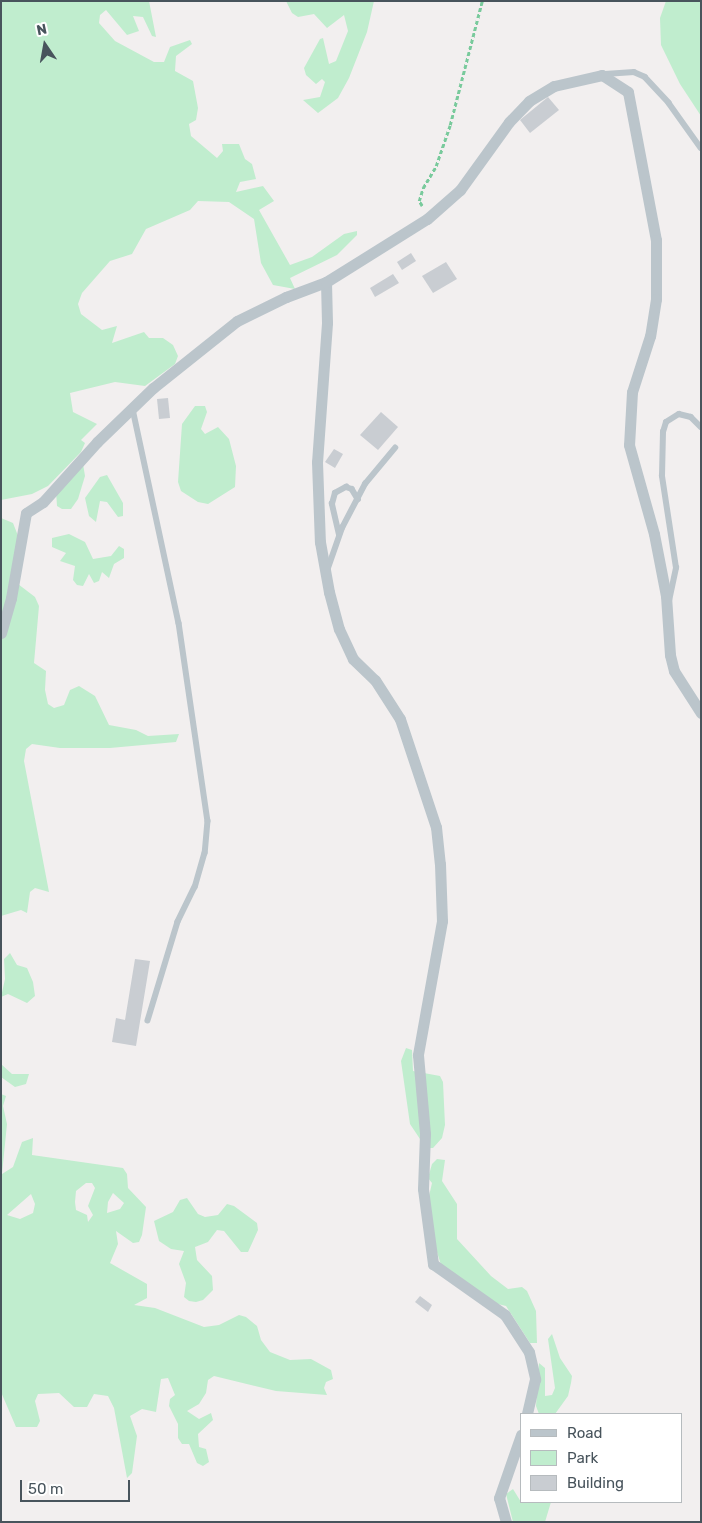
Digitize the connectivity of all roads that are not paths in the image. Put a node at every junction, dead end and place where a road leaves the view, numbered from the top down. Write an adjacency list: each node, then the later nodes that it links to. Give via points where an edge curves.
1 (602, 75): 2 (lane, via 634,72 645,77 669,103); 3 (street, via 554,86 529,101 509,122 460,190 427,219); 10 (street, via 628,92 656,240 656,299 650,336 632,392 629,445 654,534)
2 (701, 148)
3 (326, 282): 4 (street, via 237,321 201,347); 9 (street, via 327,323 317,462 320,542)
4 (132, 409): 11 (street, via 96,442 43,502 26,512 11,598); 13 (lane, via 179,623 208,821 205,853 195,887 178,922)
5 (701, 427): 10 (lane, via 691,417 679,414 666,422 663,432 662,476 676,568)
6 (395, 448): 7 (lane, via 375,470)
7 (358, 499): 8 (lane); 8 (lane, via 352,489 346,487 335,493 332,504)
8 (339, 536): 9 (lane)
9 (326, 576): 14 (street, via 338,629 353,659 375,680 400,720 436,827 442,921 418,1055 425,1134 424,1189 433,1264 504,1315 529,1352 535,1379)
10 (667, 611): 12 (street, via 674,671)
11 (1, 633)
12 (701, 714)
13 (148, 1021)
14 (527, 1413)
15 (520, 1438): 16 (street, via 499,1498)
16 (506, 1522)

